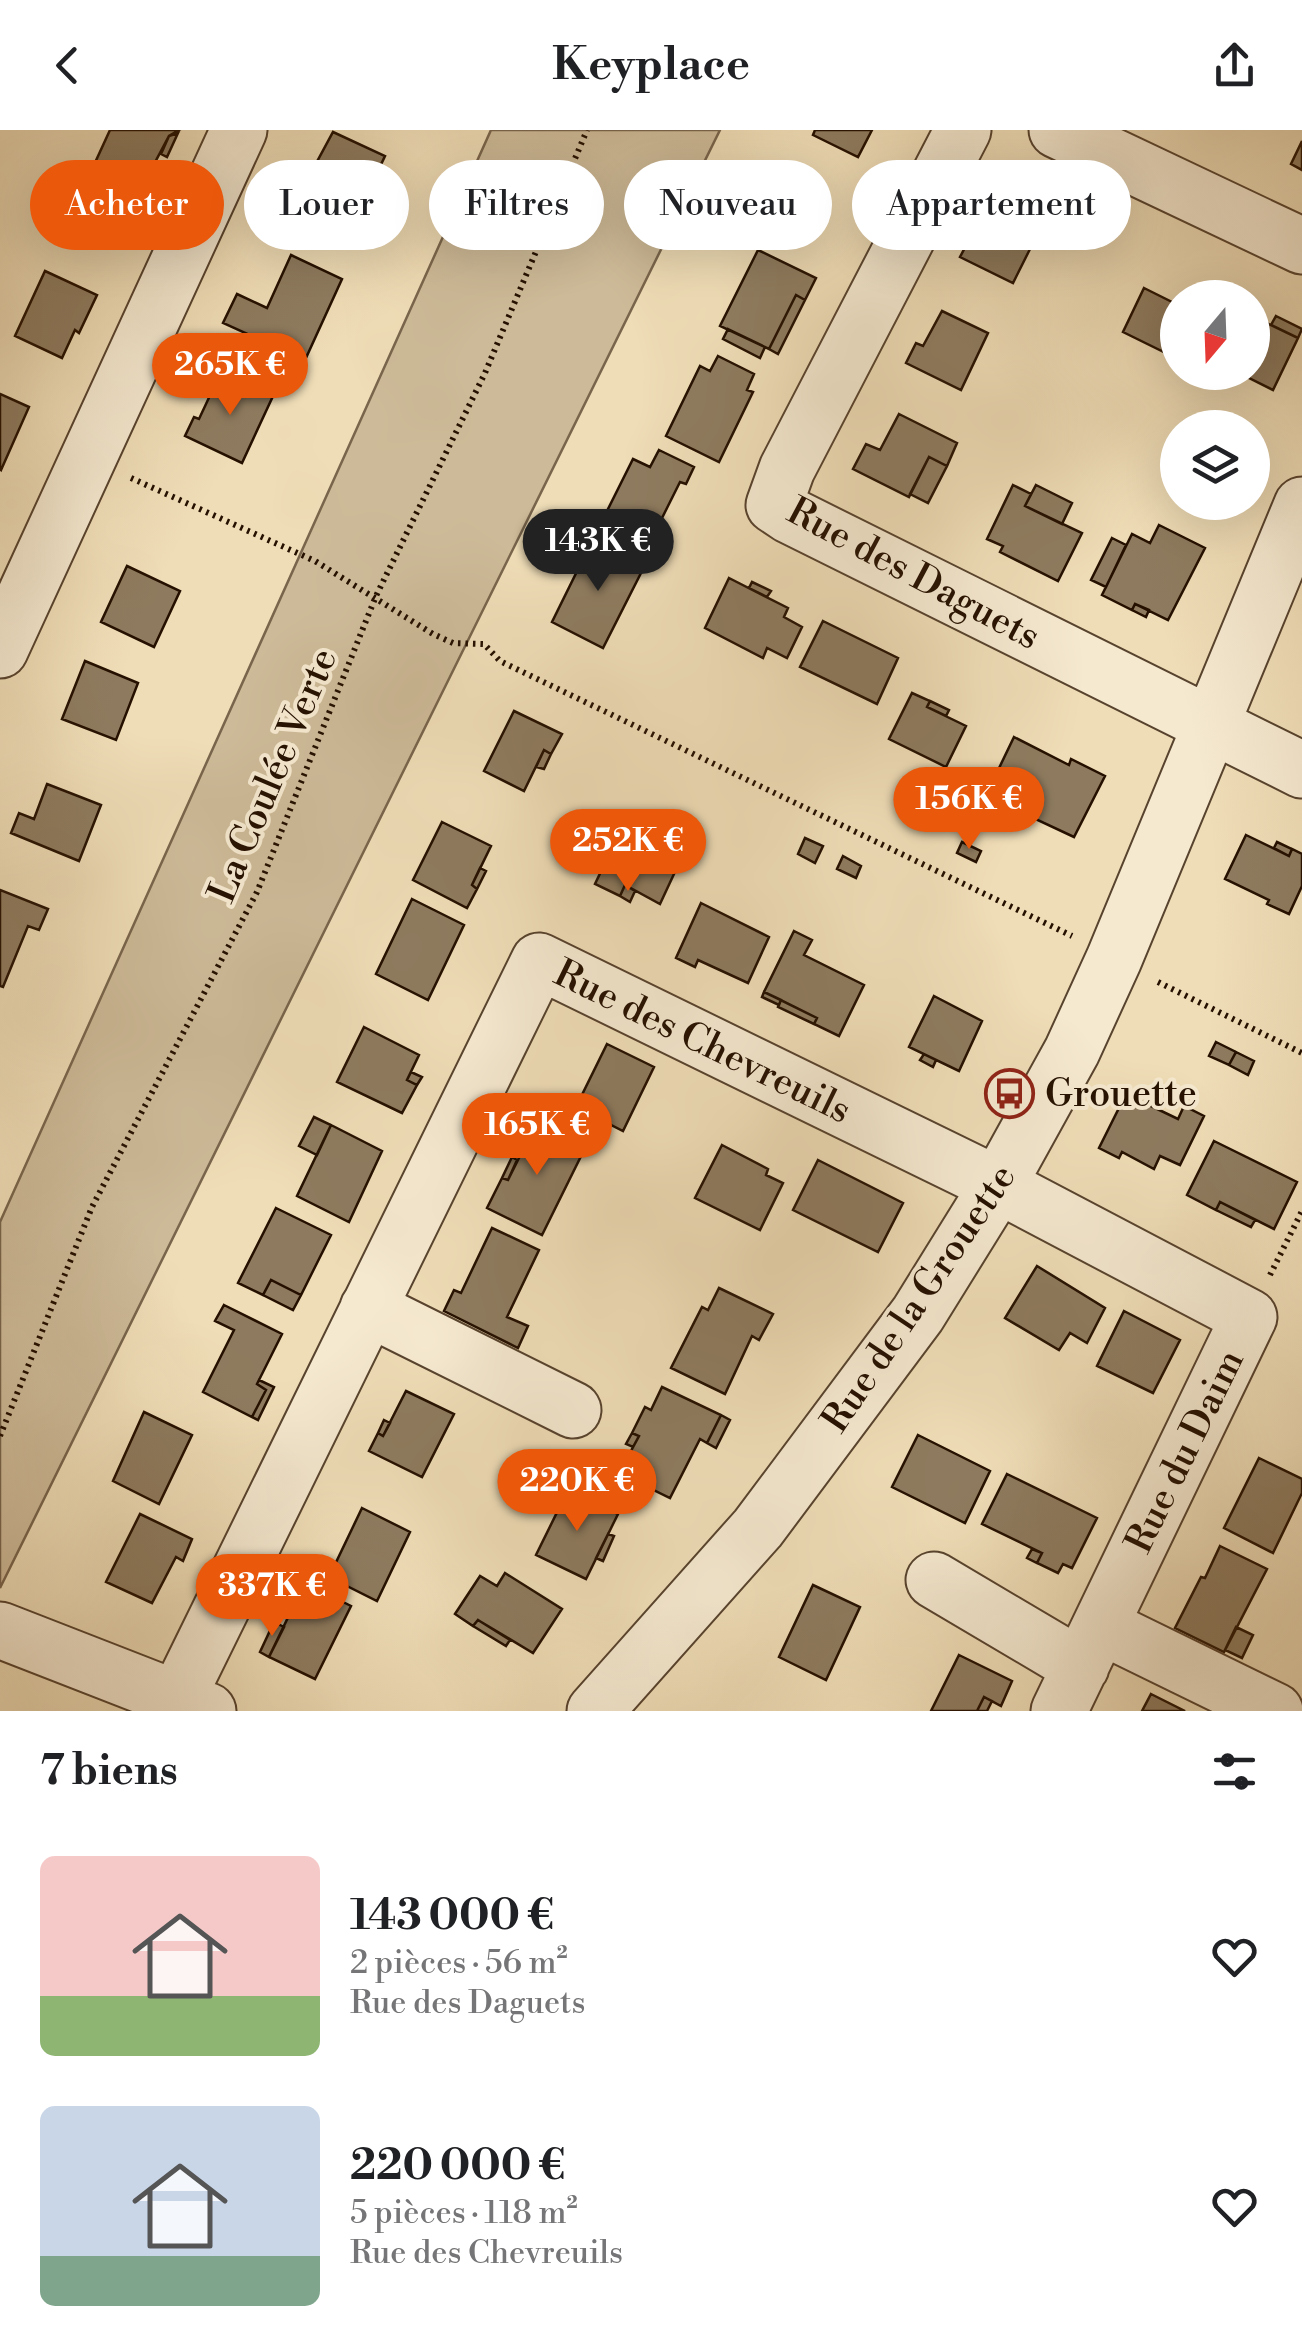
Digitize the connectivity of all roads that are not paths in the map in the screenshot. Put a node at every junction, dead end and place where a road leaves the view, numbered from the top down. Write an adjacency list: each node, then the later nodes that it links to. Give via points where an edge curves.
1 (238, 130): 6 (street)
2 (963, 130): 7 (street, Rue des Daguets, via 786,469 774,504)
3 (1058, 130): 4 (street)
4 (1302, 246)
5 (1302, 504): 7 (street, Rue de la Grouette)
6 (0, 650)
7 (1210, 725): 8 (street); 9 (street, Rue de la Grouette, via 1072,1051)
8 (1302, 770)
9 (998, 1184): 10 (street, Rue des Chevreuils, via 539,961); 14 (street, Rue du Daim, via 1249,1317); 16 (street, Rue de la Grouette, via 918,1314 758,1528)
10 (368, 1308): 11 (street); 15 (street, Rue des Chevreuils)
11 (573, 1410)
12 (934, 1580): 14 (street)
13 (1, 1629): 15 (street)
14 (1080, 1668): 17 (street)
15 (186, 1707)
16 (595, 1711)
17 (1275, 1711)

